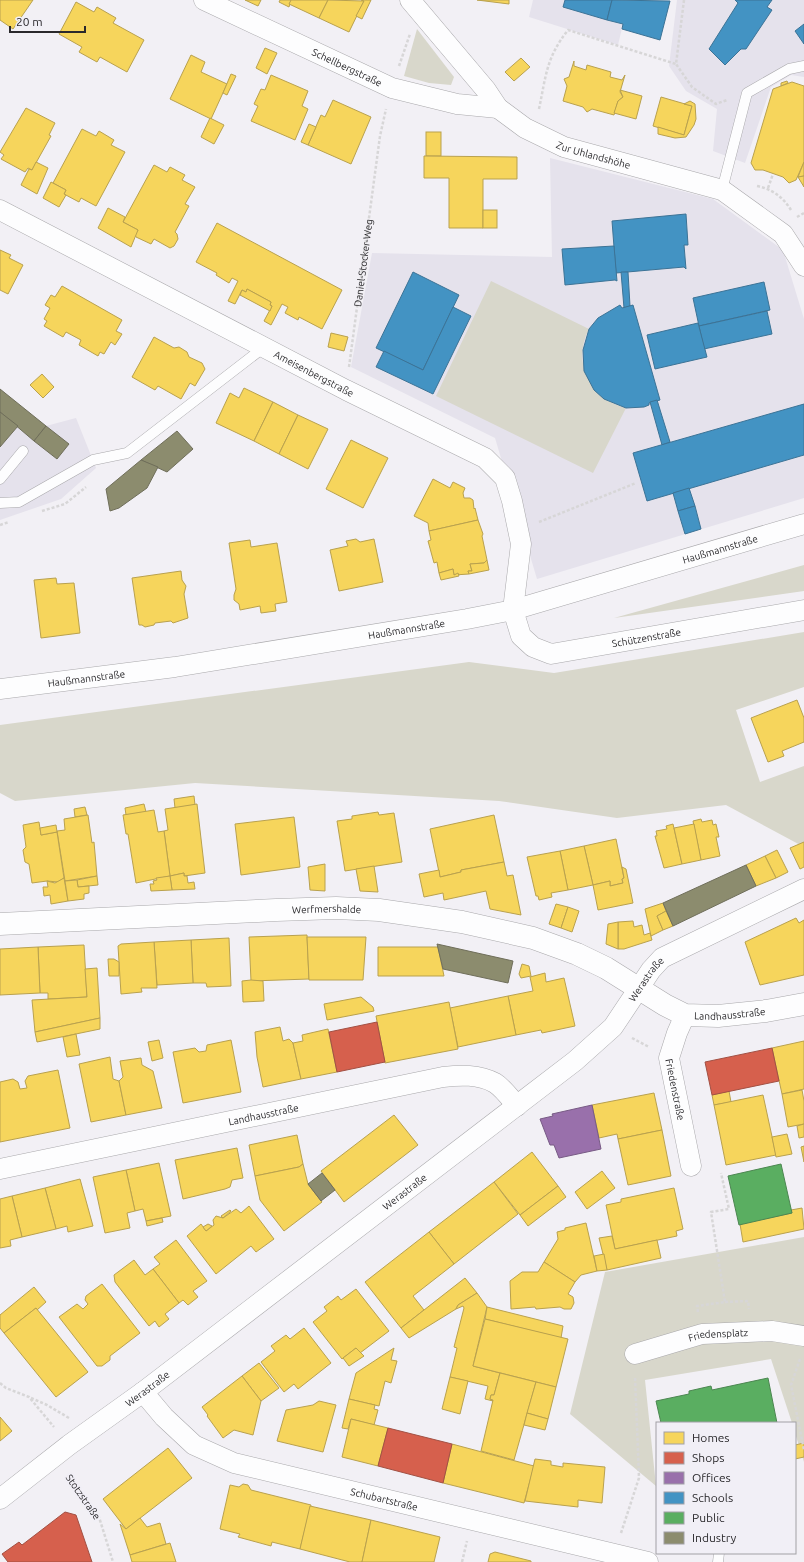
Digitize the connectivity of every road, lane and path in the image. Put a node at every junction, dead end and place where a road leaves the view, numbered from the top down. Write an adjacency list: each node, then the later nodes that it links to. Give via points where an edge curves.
1 (204, 0): 6 (street, Schellbergstraße)
2 (684, 0): 4 (path)
3 (414, 5): 6 (path); 8 (street, Zur Uhlandshöhe, via 486,90)
4 (676, 64): 7 (path, via 692,87 716,104); 9 (path, via 568,30 549,60)
5 (804, 66): 7 (lane, via 789,69)
6 (392, 88): 8 (street, Schellbergstraße, via 457,104)
7 (747, 93): 13 (lane)
8 (498, 108): 9 (street, Zur Uhlandshöhe)
9 (534, 133): 13 (street, Zur Uhlandshöhe, via 564,147)
10 (380, 136): 21 (path, Daniel-Stocker-Weg)
11 (773, 174): 12 (path)
12 (768, 188)
13 (722, 190): 19 (street, Zur Uhlandshöhe, via 783,234)
14 (780, 197): 15 (path)
15 (789, 206)
16 (0, 210): 20 (street, Ameisenbergstraße)
17 (804, 213): 18 (path)
18 (796, 217)
19 (804, 266)
20 (263, 348): 21 (street, Ameisenbergstraße); 25 (lane, via 127,453 93,460 19,502)
21 (346, 390): 27 (street, Ameisenbergstraße, via 485,458 505,478)
22 (23, 451): 23 (lane)
23 (0, 478)
24 (636, 483): 27 (path)
25 (0, 503)
26 (804, 524): 28 (street, Haußmannstraße)
27 (518, 530): 28 (street, Ameisenbergstraße, via 521,544)
28 (513, 610): 29 (street, Schützenstraße, via 521,636 532,647 552,654); 30 (street, Haußmannstraße, via 460,621 175,667)
29 (804, 610)
30 (0, 689)
31 (804, 890): 33 (street, Werastraße, via 662,958)
32 (0, 924): 33 (street, Werfmershalde, via 336,908 379,910 462,922 533,938 577,954)
33 (639, 988): 35 (street, Landhausstraße); 36 (street, Werastraße)
34 (804, 1004): 35 (street, Landhausstraße, via 766,1012 718,1016)
35 (685, 1015): 37 (street, Friedenstraße)
36 (613, 1027): 37 (path); 38 (street, Werastraße, via 575,1061)
37 (669, 1058): 39 (street, Friedenstraße)
38 (517, 1106): 40 (street, Landhausstraße, via 496,1084 462,1075); 48 (street, Werastraße)
39 (691, 1166)
40 (0, 1169)
41 (721, 1173): 43 (path, via 729,1209 711,1212)
42 (748, 1301): 43 (path)
43 (725, 1302): 44 (path)
44 (697, 1306)
45 (803, 1345): 46 (street, Friedensplatz, via 772,1330 702,1334); 51 (path, via 791,1385)
46 (635, 1354): 54 (path, via 638,1478)
47 (0, 1383): 49 (path)
48 (143, 1392): 52 (street, Werastraße); 54 (street, Schubartstraße, via 164,1417 194,1445 234,1463)
49 (29, 1397): 50 (path); 52 (path)
50 (68, 1418)
51 (804, 1450)
52 (61, 1451): 53 (street, Werastraße); 55 (path, Stotzstraße, via 99,1517)
53 (0, 1499)
54 (614, 1553): 56 (street, Schubartstraße)
55 (113, 1562)
56 (648, 1562)

